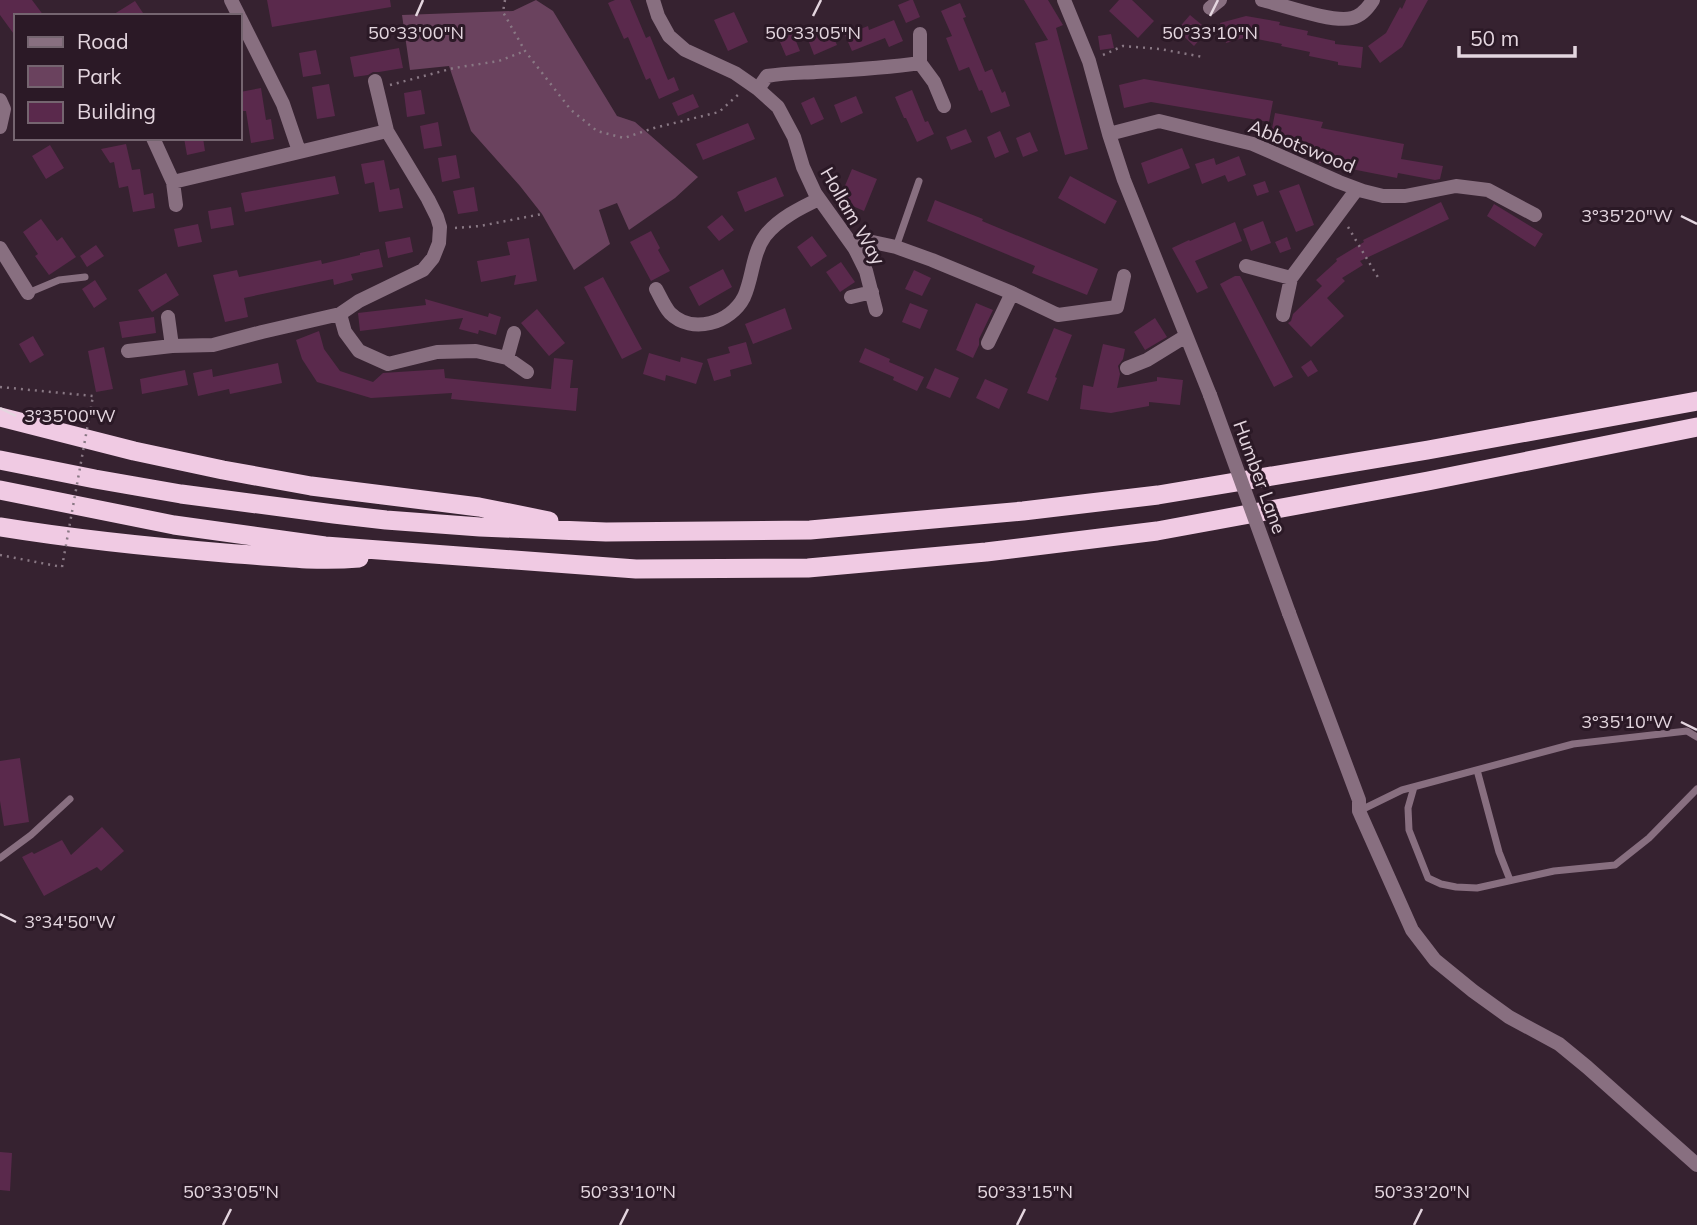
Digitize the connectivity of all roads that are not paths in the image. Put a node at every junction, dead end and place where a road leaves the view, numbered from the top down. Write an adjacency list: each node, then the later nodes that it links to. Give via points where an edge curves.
1 (653, 0): 9 (street, Hollam Way, via 669,36 685,50)
2 (1064, 0): 14 (street, Humber Lane, via 1089,61)
3 (1262, 0): 4 (street, via 1346,19 1360,15)
4 (1373, 0)
5 (242, 23): 16 (street, via 284,104)
6 (920, 34): 7 (street)
7 (920, 63): 9 (street, via 781,73); 11 (street)
8 (375, 85): 13 (street)
9 (753, 85): 20 (street, Hollam Way, via 778,107)
10 (0, 100): 12 (street, via 4,109)
11 (944, 106)
12 (0, 127)
13 (387, 131): 16 (street); 36 (street, via 437,217 439,243 423,270)
14 (1109, 134): 19 (street, Abbotswood, via 1159,121 1253,144); 40 (street, Humber Lane)
15 (154, 140): 18 (street)
16 (299, 151): 18 (street)
17 (919, 181): 23 (lane)
18 (173, 182): 21 (street)
19 (1357, 189): 22 (street, Abbotswood, via 1383,196 1456,186 1488,190); 29 (street, Abbotswood)
20 (819, 199): 25 (street, Hollam Way); 30 (street, via 768,232 759,245 744,297 737,308 713,324 682,321 670,313)
21 (177, 205)
22 (1535, 215)
23 (896, 247): 25 (street, via 869,241); 33 (street)
24 (0, 248): 32 (street)
25 (855, 249): 31 (street, Hollam Way)
26 (1246, 266): 29 (street)
27 (1124, 275): 33 (street, via 1117,307 1058,315)
28 (85, 277): 32 (lane, via 59,280)
29 (1292, 278): 37 (street, Abbotswood)
30 (656, 289)
31 (872, 292): 34 (street, Hollam Way); 35 (street, Hollam Way)
32 (28, 293)
33 (1012, 293): 41 (street)
34 (851, 298)
35 (876, 310)
36 (340, 314): 42 (street, via 213,345); 44 (street, via 345,332 359,351 388,364 437,352 476,351)
37 (1283, 315)
38 (168, 317): 42 (street)
39 (514, 333): 44 (street)
40 (1186, 337): 45 (street); 60 (street, Humber Lane, bridge, via 1305,651 1359,800)
41 (988, 343)
42 (172, 346): 43 (street)
43 (128, 351)
44 (507, 358): 46 (street)
45 (1127, 368)
46 (527, 372)
47 (1697, 401): 53 (highway, via 1118,500 810,530)
48 (0, 417): 53 (highway, via 223,470 479,507)
49 (1697, 427): 54 (highway, via 1157,531 986,552 808,568 649,569)
50 (0, 460): 53 (highway, via 181,494 334,514)
51 (0, 490): 54 (highway, via 174,525)
52 (0, 527): 54 (highway, via 123,544 299,559)
53 (606, 532)
54 (416, 554)
55 (1697, 737): 56 (lane, via 1687,731 1573,744)
56 (1477, 770): 57 (lane); 62 (lane)
57 (1414, 787): 60 (lane); 62 (lane, via 1408,808 1409,830 1429,878 1477,888)
58 (1697, 789): 62 (lane, via 1615,865)
59 (70, 799): 61 (lane)
60 (1359, 811): 63 (street, Humber Lane, via 1412,930 1435,960 1509,1017 1559,1044)
61 (0, 858)
62 (1510, 880)
63 (1697, 1165)

